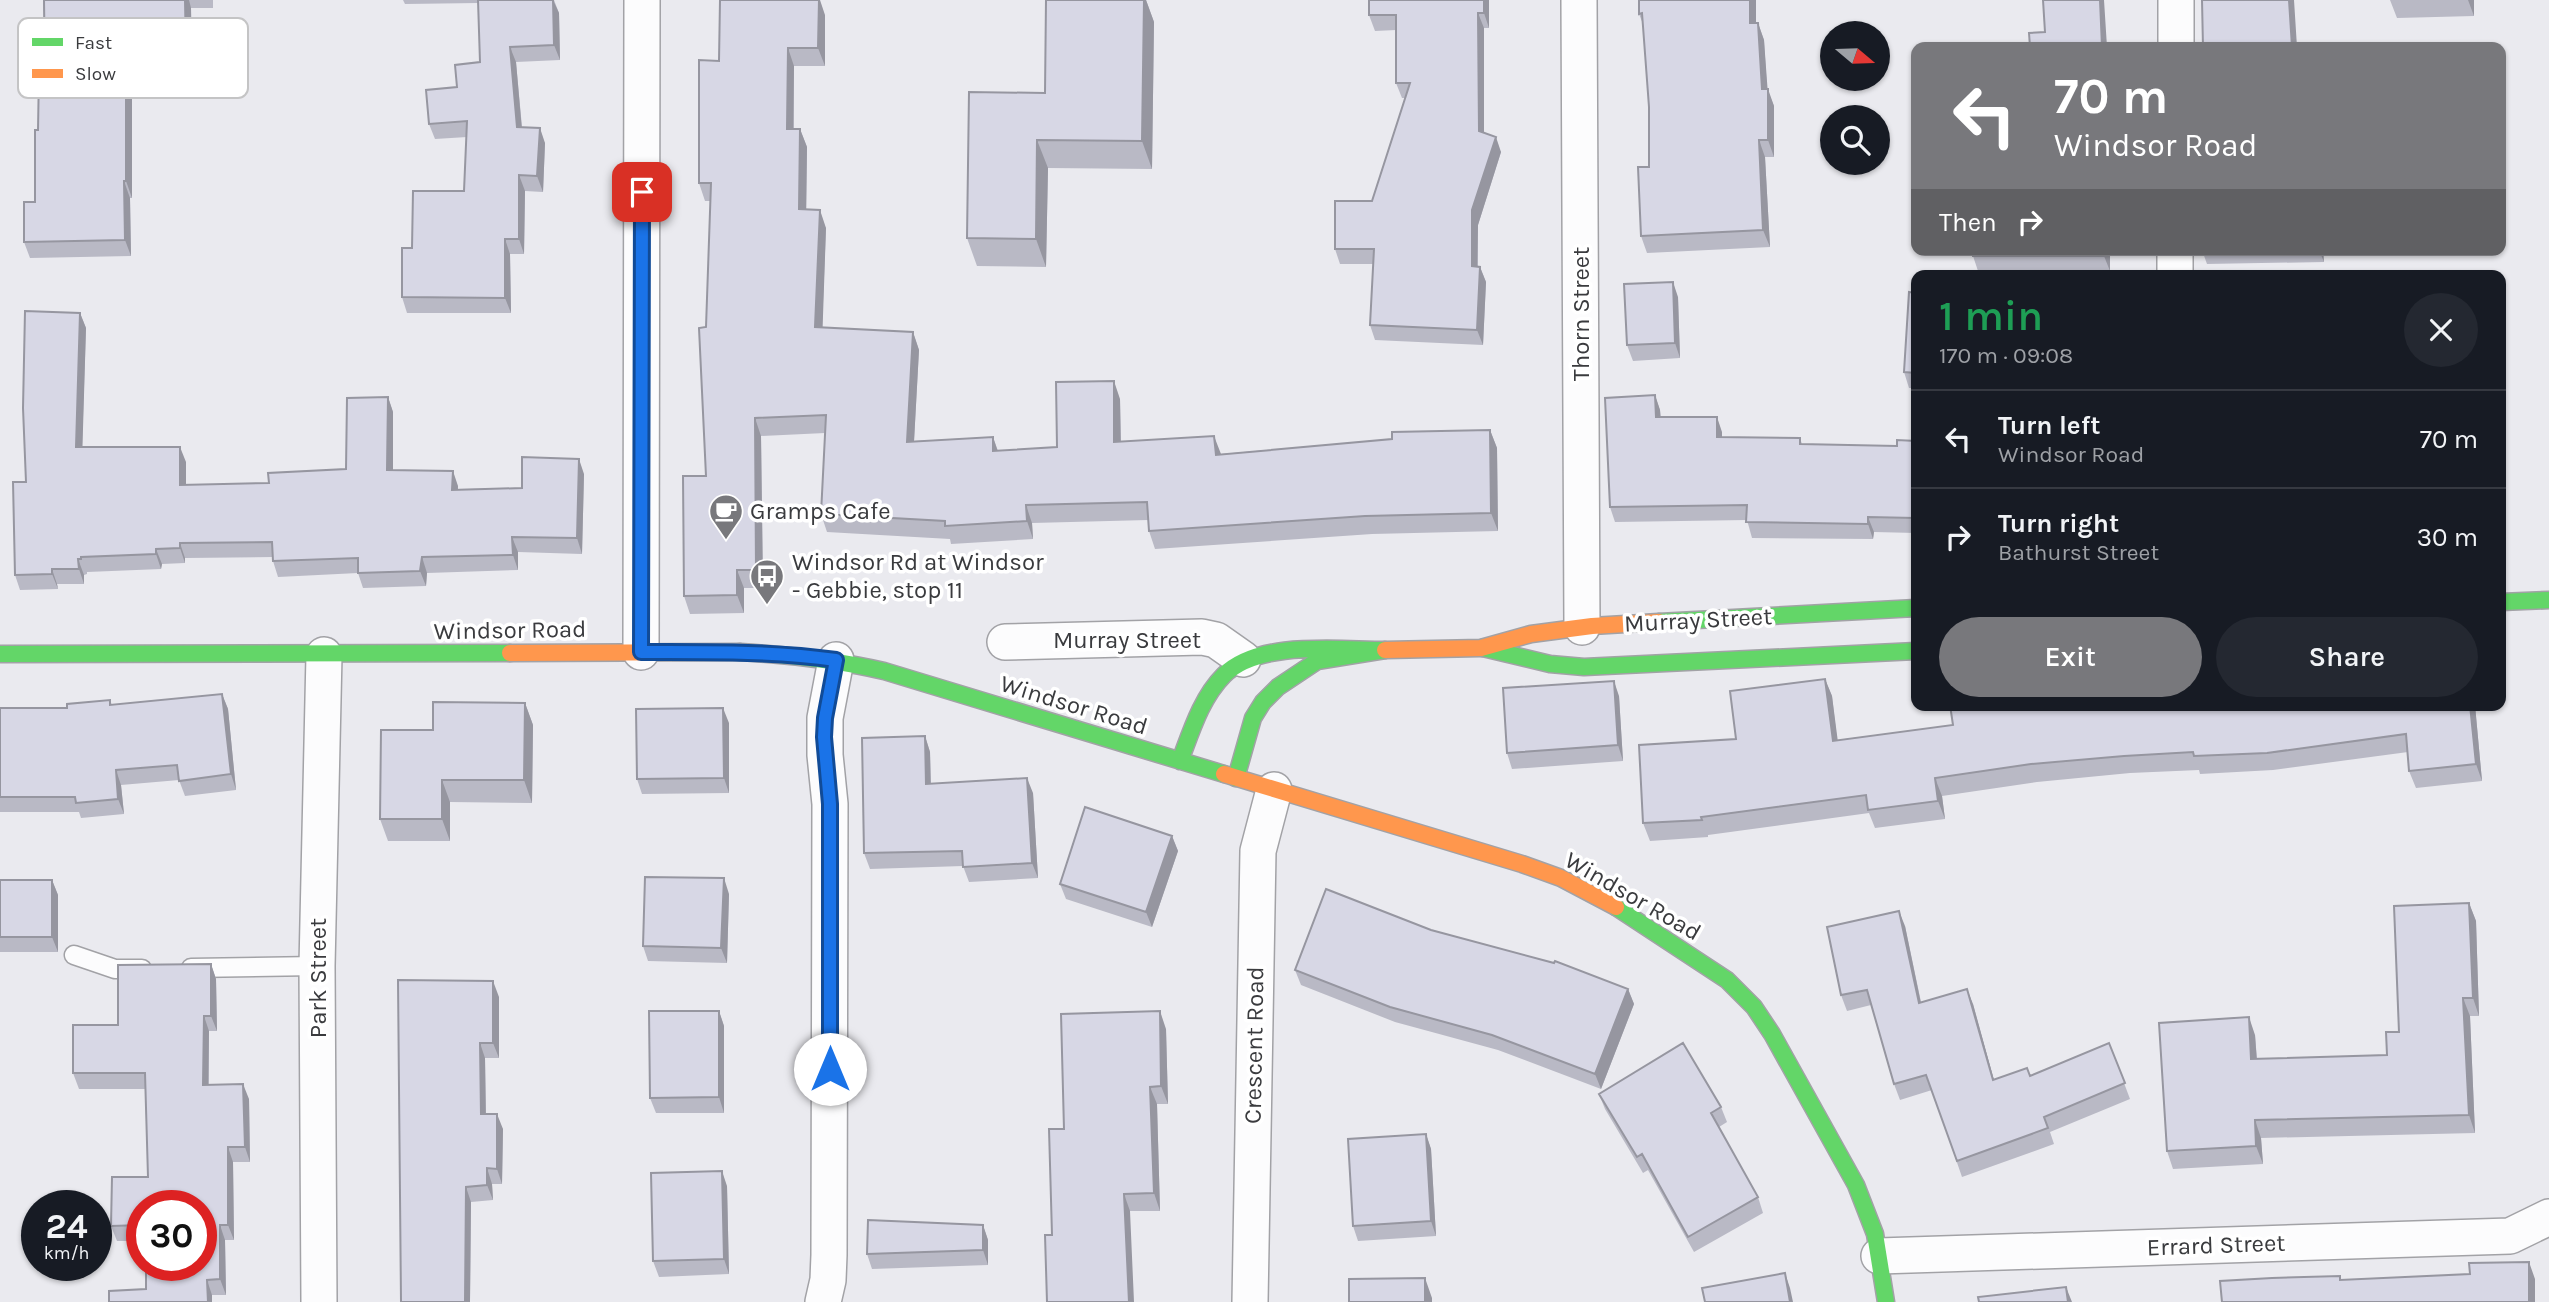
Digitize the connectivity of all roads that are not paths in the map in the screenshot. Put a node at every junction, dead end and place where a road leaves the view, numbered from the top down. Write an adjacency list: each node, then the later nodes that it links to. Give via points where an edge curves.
1 (642, 0): 12 (street)
2 (1579, 0): 9 (street, Thorn Street)
3 (2176, 0): 4 (street)
4 (2176, 42)
5 (2506, 603): 6 (main road)
6 (2549, 607)
7 (1911, 609): 9 (main road, Murray Street)
8 (1005, 642): 16 (street, Murray Street, via 1195,637 1216,640)
9 (1583, 647): 10 (main road, Murray Street, via 1531,634); 10 (main road, Murray Street, via 1550,664); 13 (main road, Murray Street)
10 (1482, 648): 11 (main road, Murray Street)
11 (1385, 650): 16 (main road, Murray Street, via 1275,651); 19 (main road, Murray Street, via 1317,661 1278,687 1253,718)
12 (641, 652): 15 (main road, Windsor Road); 17 (main road, Windsor Road, via 739,652)
13 (1911, 652)
14 (0, 654): 15 (main road, Windsor Road)
15 (324, 655): 22 (street, Park Street)
16 (1243, 659): 18 (main road, Murray Street, via 1211,691)
17 (836, 660): 18 (main road, Windsor Road); 26 (street, via 824,737 830,804 828,1280)
18 (1180, 761): 19 (main road, Windsor Road)
19 (1236, 778): 20 (main road, Windsor Road)
20 (1273, 790): 24 (main road, Windsor Road, via 1561,878 1608,902 1727,980 1765,1022 1848,1169 1870,1218); 27 (street, Crescent Road, via 1258,851)
21 (74, 956): 22 (lane, via 116,969)
22 (317, 966): 25 (street, Park Street)
23 (2549, 1217): 24 (street, Errard Street, via 2510,1236)
24 (1879, 1256): 28 (main road, Windsor Road)
25 (319, 1302)
26 (823, 1302)
27 (1250, 1302)
28 (1886, 1302)

